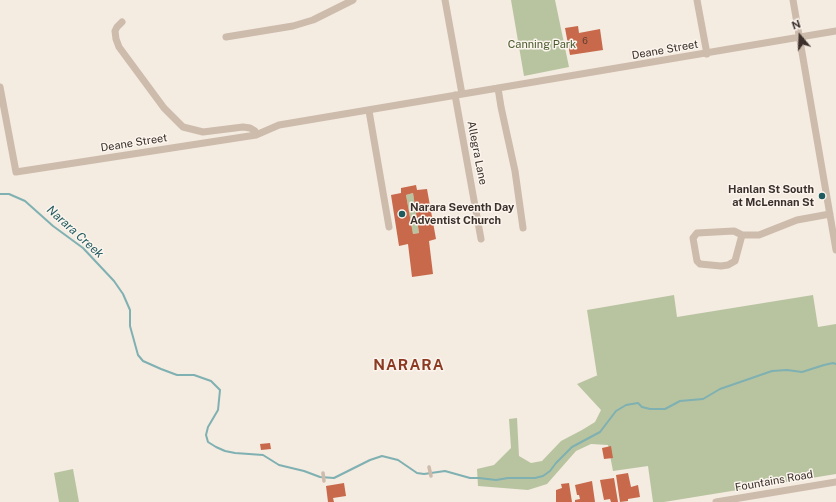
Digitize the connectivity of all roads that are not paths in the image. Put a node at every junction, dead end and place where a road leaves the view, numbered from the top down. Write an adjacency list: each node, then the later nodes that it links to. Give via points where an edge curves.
1 (353, 0): 7 (street, via 313,20 293,26)
2 (445, 0): 12 (street, Allegra Lane)
3 (697, 0): 9 (street)
4 (793, 0): 8 (street)
5 (122, 22): 14 (street, Deane Street, via 115,31 119,47 164,108 184,127 203,132 243,127 255,131)
6 (836, 31): 8 (street, Deane Street)
7 (226, 37)
8 (800, 38): 9 (street, Deane Street); 15 (street)
9 (707, 54): 11 (street, Deane Street)
10 (0, 87): 14 (street, Deane Street, via 16,172)
11 (498, 88): 12 (street, Deane Street); 17 (street)
12 (458, 95): 13 (street, Deane Street); 19 (street, Allegra Lane)
13 (369, 110): 14 (street, Deane Street, via 279,125); 16 (street)
14 (256, 135)
15 (830, 214): 18 (street, via 798,220 759,235); 20 (street)
16 (389, 227)
17 (523, 228)
18 (742, 235): 18 (street, via 734,231 697,233 693,238 697,261 700,264 721,266 735,261)
19 (482, 239)
20 (836, 250)
21 (429, 466): 23 (lane)
22 (323, 473): 24 (lane)
23 (430, 476)
24 (324, 481)
25 (836, 482): 26 (street, Fountains Road)
26 (716, 502)

